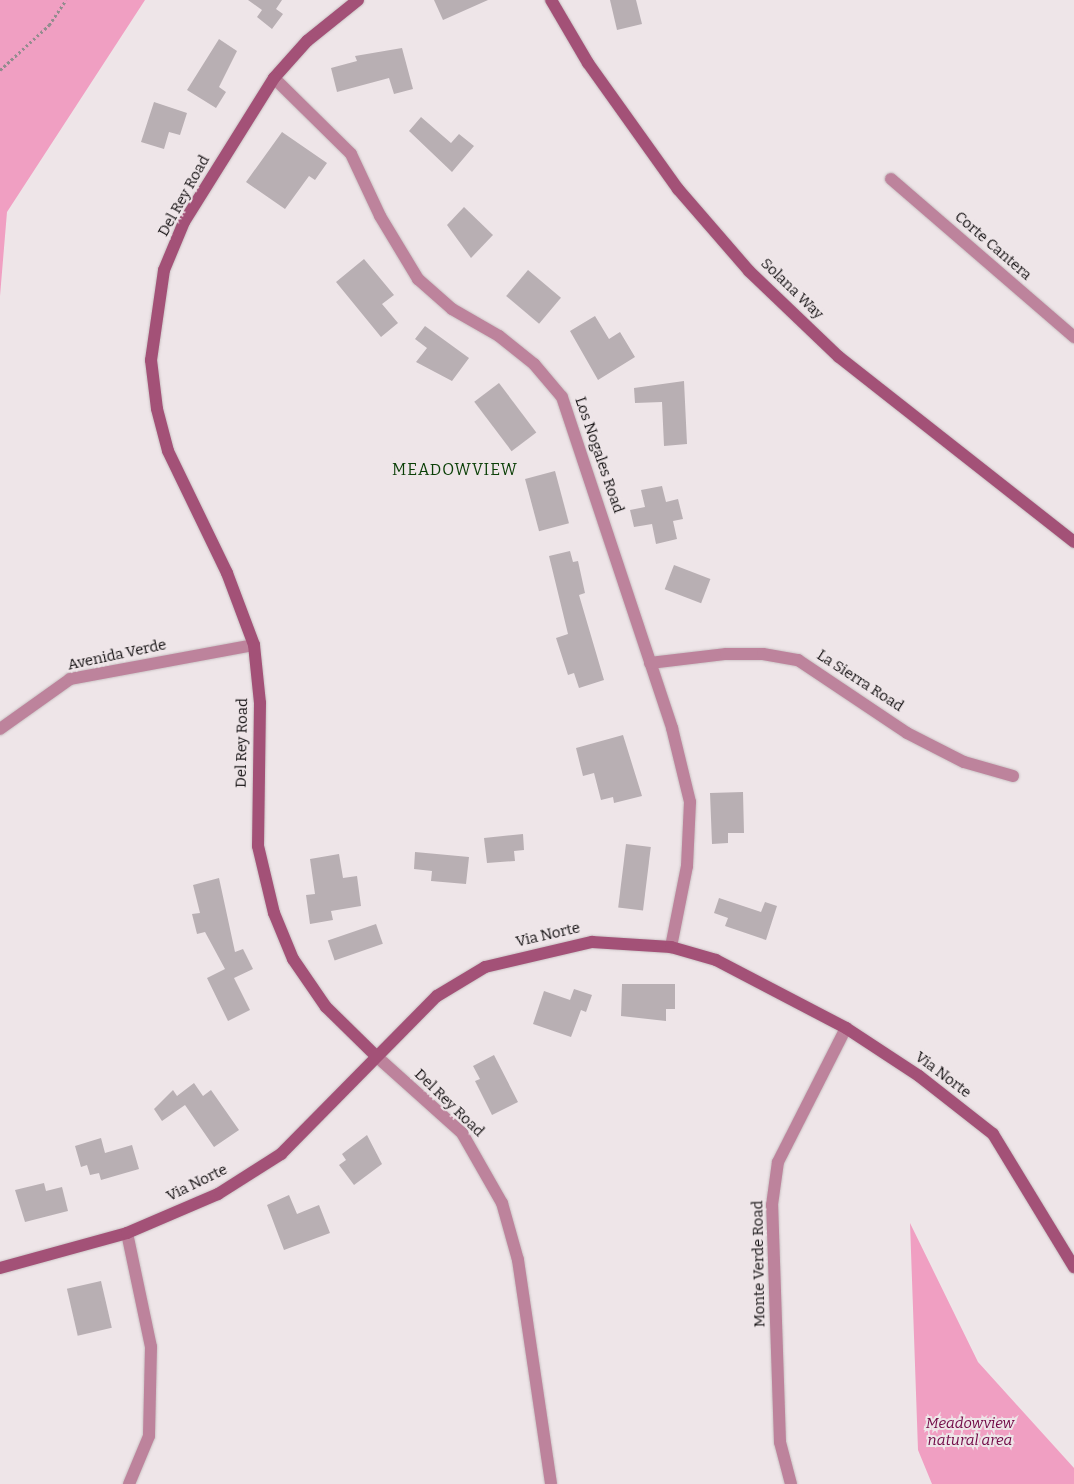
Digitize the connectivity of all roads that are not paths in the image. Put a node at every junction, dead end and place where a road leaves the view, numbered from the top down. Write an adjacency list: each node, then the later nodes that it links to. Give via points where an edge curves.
1 (358, 0): 3 (street, Del Rey Road, via 307,41)
2 (551, 0): 6 (street, Solana Way, via 588,63 678,189 749,271 839,357)
3 (274, 78): 7 (street, Del Rey Road, via 184,222 164,270 151,360 156,410 168,451 227,573); 8 (street, Los Nogales Road, via 350,154 380,216 418,278 452,310 499,336 534,364 562,397)
4 (891, 179): 5 (street, Corte Cantera)
5 (1074, 337)
6 (1074, 542)
7 (254, 646): 9 (street, Avenida Verde, via 70,679); 13 (street, Del Rey Road, via 260,703 258,846 264,881 294,959 326,1007)
8 (650, 663): 10 (street, La Sierra Road, via 726,654 763,654 798,660 908,732 964,762); 11 (street, Los Nogales Road, via 690,802 687,866)
9 (0, 729)
10 (1013, 776)
11 (671, 947): 12 (street, Via Norte, via 716,960); 13 (street, Via Norte, via 592,942 485,967 436,996)
12 (846, 1028): 15 (street, Via Norte, via 919,1076 993,1134); 20 (street, Monte Verde Road, via 778,1162 772,1206 780,1442)
13 (375, 1056): 14 (street, Via Norte, via 280,1154 218,1194); 19 (street, Del Rey Road, via 462,1134 502,1203 518,1260)
14 (127, 1233): 17 (street, Via Norte); 18 (street, via 151,1347 149,1436)
15 (1070, 1250): 16 (street, Via Norte)
16 (1074, 1267)
17 (0, 1268)
18 (129, 1484)
19 (551, 1484)
20 (791, 1484)

